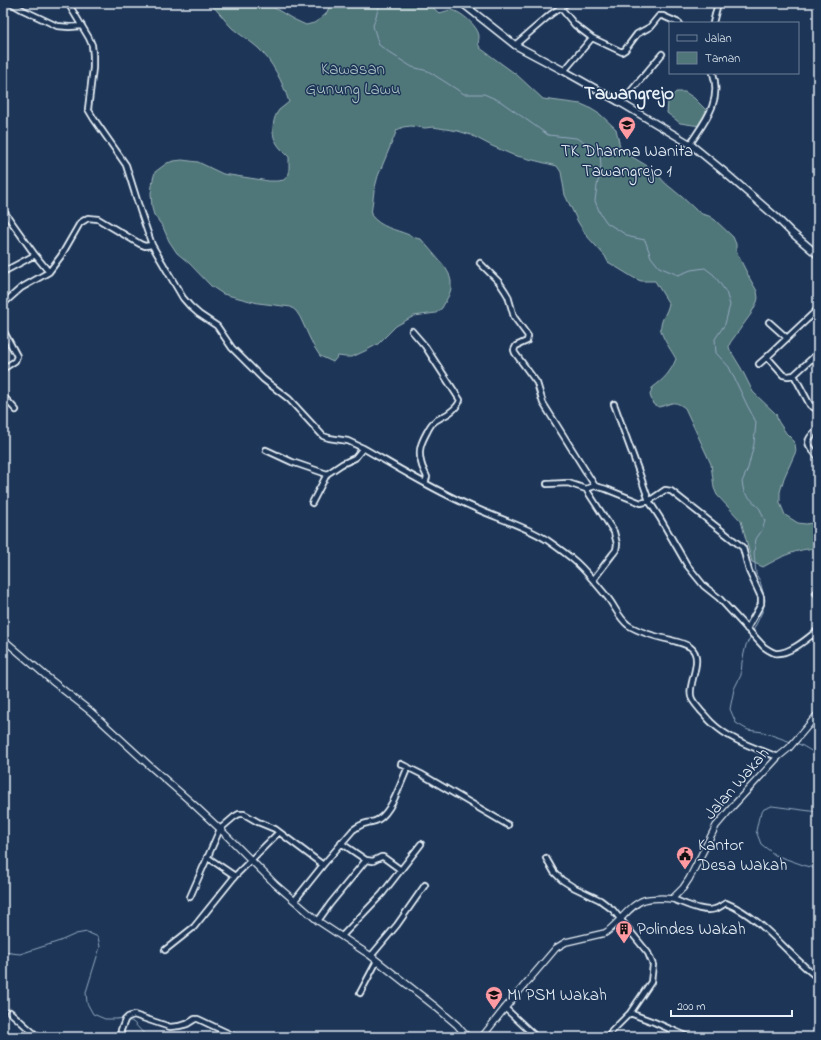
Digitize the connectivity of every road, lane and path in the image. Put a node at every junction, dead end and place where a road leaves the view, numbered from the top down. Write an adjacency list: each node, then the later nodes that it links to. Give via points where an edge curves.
1 (11, 3): 9 (street, via 57,26)
2 (68, 3): 9 (street)
3 (462, 3): 11 (main road)
4 (567, 3): 6 (street)
5 (718, 3): 8 (street)
6 (560, 7): 10 (street, via 575,25); 11 (street)
7 (677, 22): 10 (street, via 660,16 647,29 637,34 622,52)
8 (713, 22)
9 (82, 26): 18 (street, via 90,38 93,55 88,109 126,165)
10 (592, 38): 13 (street)
11 (515, 45): 13 (main road)
12 (662, 54): 15 (street)
13 (564, 71): 15 (main road)
14 (713, 74): 16 (street, via 716,88 713,106)
15 (622, 103): 16 (main road)
16 (690, 144): 20 (main road)
17 (3, 210): 19 (street)
18 (152, 246): 23 (street, via 140,244 98,219 88,218 80,223); 40 (street, via 183,298 199,314 217,326 232,348 263,379 289,399 323,436 348,441)
19 (35, 255): 22 (street); 23 (street)
20 (818, 255)
21 (480, 263): 46 (street, via 505,291 514,318 528,336 527,341 516,346 515,353 536,383 543,403)
22 (3, 272)
23 (49, 272): 24 (street, via 21,288)
24 (3, 304)
25 (818, 309): 29 (street)
26 (769, 322): 29 (street)
27 (3, 330): 33 (street, via 17,356 15,361)
28 (412, 331): 44 (street, via 425,346 460,400 456,407 432,423 421,443 421,462 427,477)
29 (786, 338): 31 (street)
30 (818, 353): 34 (street)
31 (767, 357): 32 (street); 34 (street, via 783,375)
32 (759, 364)
33 (3, 369)
34 (794, 375): 38 (street, via 810,405)
35 (3, 396): 37 (street)
36 (614, 404): 48 (street)
37 (16, 410)
38 (818, 410)
39 (818, 428): 42 (street, via 808,442)
40 (363, 448): 43 (street, via 354,458); 44 (street)
41 (266, 450): 43 (street)
42 (818, 457)
43 (327, 474): 49 (street)
44 (425, 483): 50 (street, via 546,540 575,562)
45 (547, 484): 47 (street, via 568,483)
46 (595, 486): 47 (street); 48 (street, via 641,503)
47 (586, 489): 50 (street, via 614,532 617,544 616,550)
48 (649, 501): 51 (street, via 687,565); 51 (street, via 666,490 671,491 741,546 750,575 761,597 761,604)
49 (312, 503)
50 (593, 580): 57 (street, via 626,624 679,642 695,652 691,699 712,723 736,740)
51 (748, 630): 53 (street, via 768,650 778,653 797,646)
52 (818, 630): 53 (street)
53 (814, 634): 55 (street)
54 (3, 639): 61 (street, via 90,711)
55 (818, 640)
56 (818, 714): 57 (street, Jalan Wakah)
57 (778, 757): 74 (street, Jalan Wakah, via 716,826 689,879)
58 (401, 764): 59 (street)
59 (408, 767): 60 (street); 63 (street, via 387,812 375,821 358,826)
60 (508, 825)
61 (220, 829): 62 (street, via 234,817 244,814); 65 (street); 67 (street)
62 (279, 832): 67 (street); 69 (street)
63 (341, 843): 68 (street); 69 (street)
64 (421, 844): 70 (street)
65 (207, 857): 71 (street); 73 (street)
66 (546, 858): 76 (street, via 562,880 600,900)
67 (251, 859): 71 (street); 75 (street)
68 (366, 860): 70 (street, via 370,862 383,857); 77 (street)
69 (323, 865): 75 (street)
70 (401, 870): 78 (street)
71 (235, 876): 79 (street, via 194,927)
72 (425, 885): 80 (street)
73 (190, 897)
74 (672, 899): 76 (street, via 643,900); 82 (street, via 706,911 714,910 726,903 732,906 754,920)
75 (295, 900): 77 (street)
76 (621, 920): 84 (street, via 605,933 566,942 556,948); 86 (street, via 648,953 653,964 651,982)
77 (318, 921): 78 (street)
78 (342, 936): 80 (street)
79 (165, 950)
80 (372, 956): 81 (street)
81 (377, 961): 83 (street); 91 (street, via 437,1008)
82 (818, 978)
83 (360, 993)
84 (505, 1008): 92 (street); 93 (street)
85 (10, 1012): 88 (street)
86 (630, 1013): 87 (street); 94 (street)
87 (673, 1030): 95 (street); 96 (street)
88 (38, 1037)
89 (121, 1037): 90 (street, via 126,1019 134,1015 170,1027 198,1019)
90 (234, 1037)
91 (468, 1037)
92 (482, 1037)
93 (536, 1037)
94 (608, 1037)
95 (671, 1037)
96 (688, 1037)

